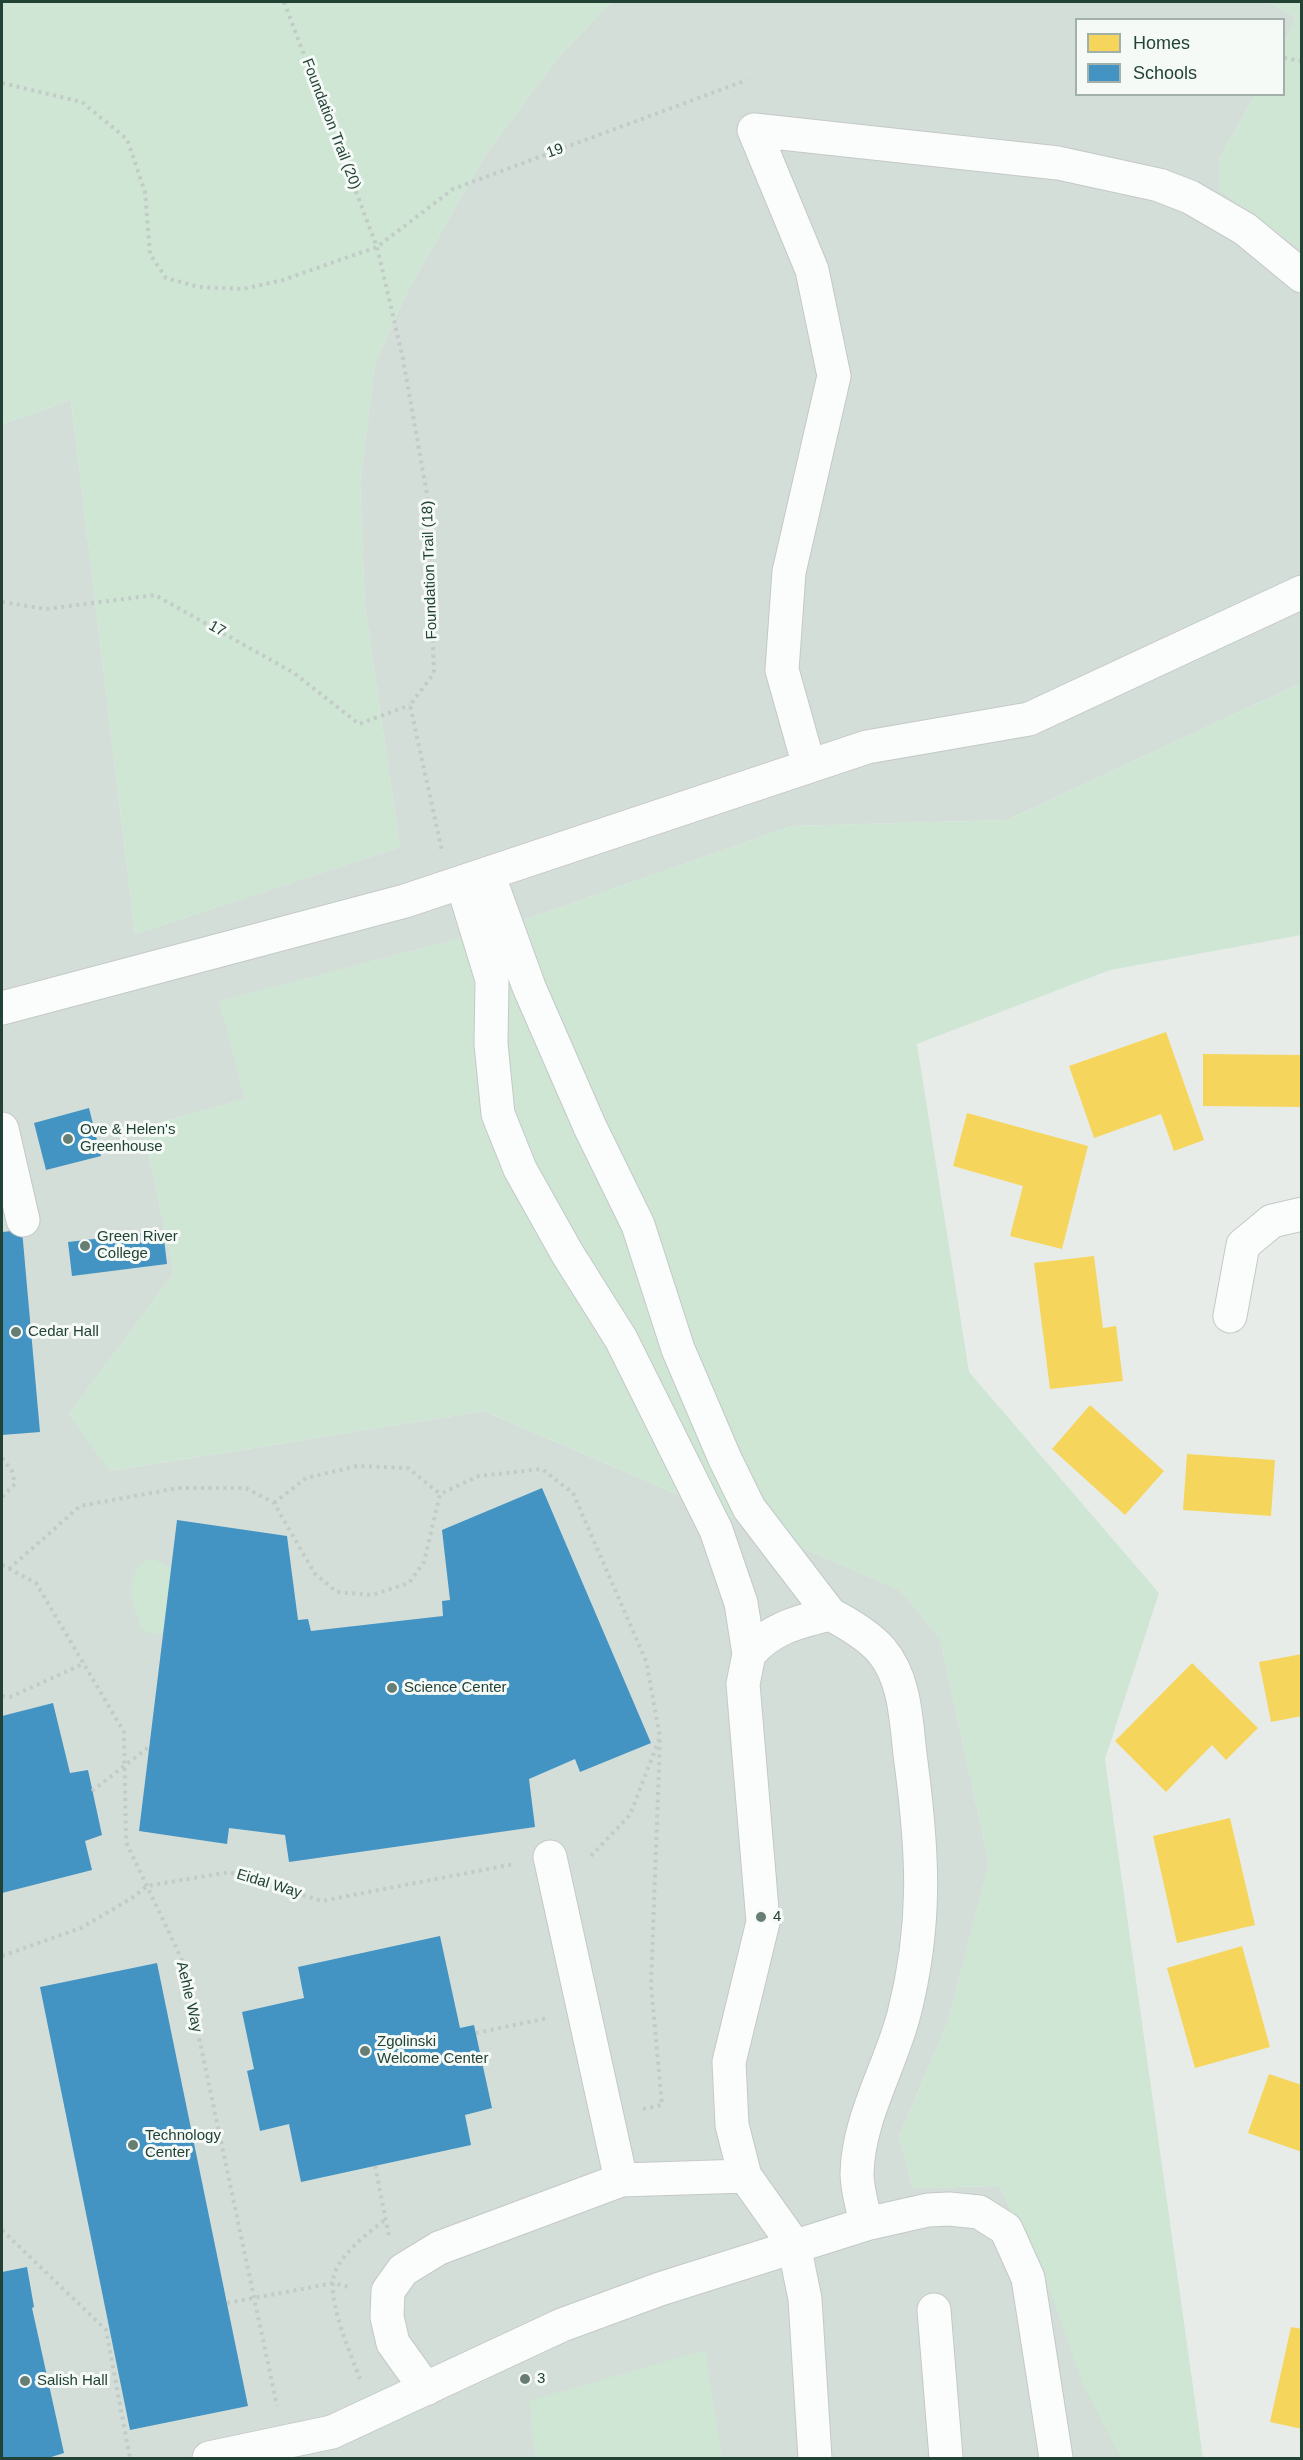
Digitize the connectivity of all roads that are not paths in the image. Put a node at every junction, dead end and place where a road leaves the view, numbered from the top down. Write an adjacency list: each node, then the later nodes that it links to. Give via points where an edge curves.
1 (1302, 276): 3 (street, via 1245,229 1190,197 1159,185 1058,163 754,130 812,270 834,376 789,572 782,670)
2 (1302, 592): 3 (street, via 1029,720 867,747)
3 (809, 766): 4 (street)
4 (466, 881): 5 (street, via 405,901); 10 (street, via 529,987 638,1225 678,1349 749,1508); 11 (street, via 492,980 491,1044 498,1114 520,1169 621,1339 716,1530 741,1603)
5 (2, 1008)
6 (2, 1129): 8 (street)
7 (1302, 1214): 9 (street, via 1272,1221 1243,1245)
8 (23, 1220)
9 (1230, 1316)
10 (830, 1614): 11 (street, via 780,1628); 15 (street, via 882,1651 902,1689 921,1844 920,1914 904,2014 861,2142 857,2176)
11 (749, 1654): 13 (street, via 743,1684 763,1923 729,2061 732,2125)
12 (550, 1857): 14 (street)
13 (745, 2176): 14 (street); 16 (street)
14 (621, 2180): 18 (street, via 439,2248 403,2270 393,2288 387,2317 393,2343)
15 (866, 2224): 16 (street); 22 (street, via 949,2209 979,2212 1006,2229 1028,2277)
16 (794, 2245): 18 (street, via 562,2325); 20 (street, via 805,2299)
17 (934, 2310): 21 (street)
18 (426, 2390): 19 (street, via 332,2432)
19 (209, 2458)
20 (815, 2458)
21 (946, 2458)
22 (1056, 2458)

